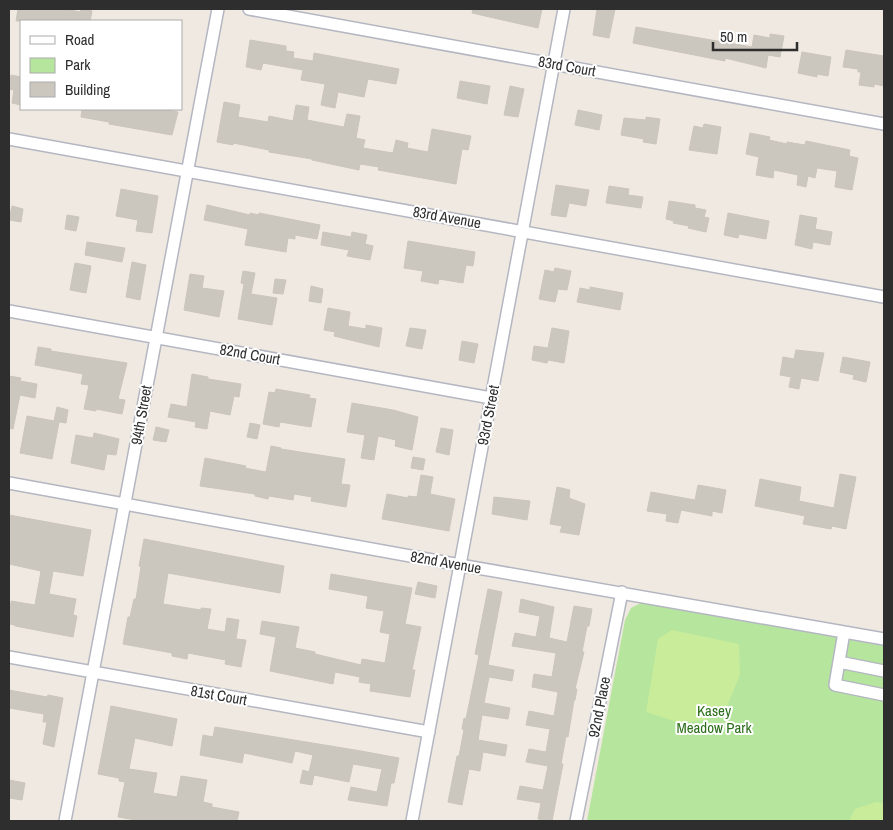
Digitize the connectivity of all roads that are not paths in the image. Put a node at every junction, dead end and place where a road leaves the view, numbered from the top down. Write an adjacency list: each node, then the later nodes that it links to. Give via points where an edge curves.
1 (218, 9): 7 (street, 94th Street)
2 (249, 9): 4 (street, 83rd Court)
3 (564, 9): 4 (street, 93rd Street)
4 (554, 63): 5 (street, 83rd Court); 8 (street, 93rd Street)
5 (884, 124)
6 (9, 139): 7 (street, 83rd Avenue)
7 (188, 170): 8 (street, 83rd Avenue); 11 (street, 94th Street)
8 (523, 230): 9 (street, 83rd Avenue); 12 (street, 93rd Street)
9 (884, 297)
10 (9, 311): 11 (street, 82nd Court)
11 (155, 337): 12 (street, 82nd Court); 14 (street, 94th Street)
12 (491, 398): 15 (street, 93rd Street)
13 (9, 483): 14 (street, 82nd Avenue)
14 (125, 504): 15 (street, 82nd Avenue); 22 (street, 94th Street)
15 (460, 565): 16 (street, 82nd Avenue); 24 (street, 93rd Street)
16 (622, 592): 17 (street, 82nd Avenue); 27 (street, 92nd Place)
17 (844, 632): 18 (street, 82nd Avenue); 20 (street)
18 (884, 639)
19 (9, 657): 22 (street, 81st Court)
20 (839, 662): 21 (street); 23 (street, via 835,685)
21 (884, 671)
22 (93, 672): 24 (street, 81st Court); 25 (street, 94th Street)
23 (884, 695)
24 (429, 732): 26 (street, 93rd Street)
25 (65, 821)
26 (412, 821)
27 (576, 821)

